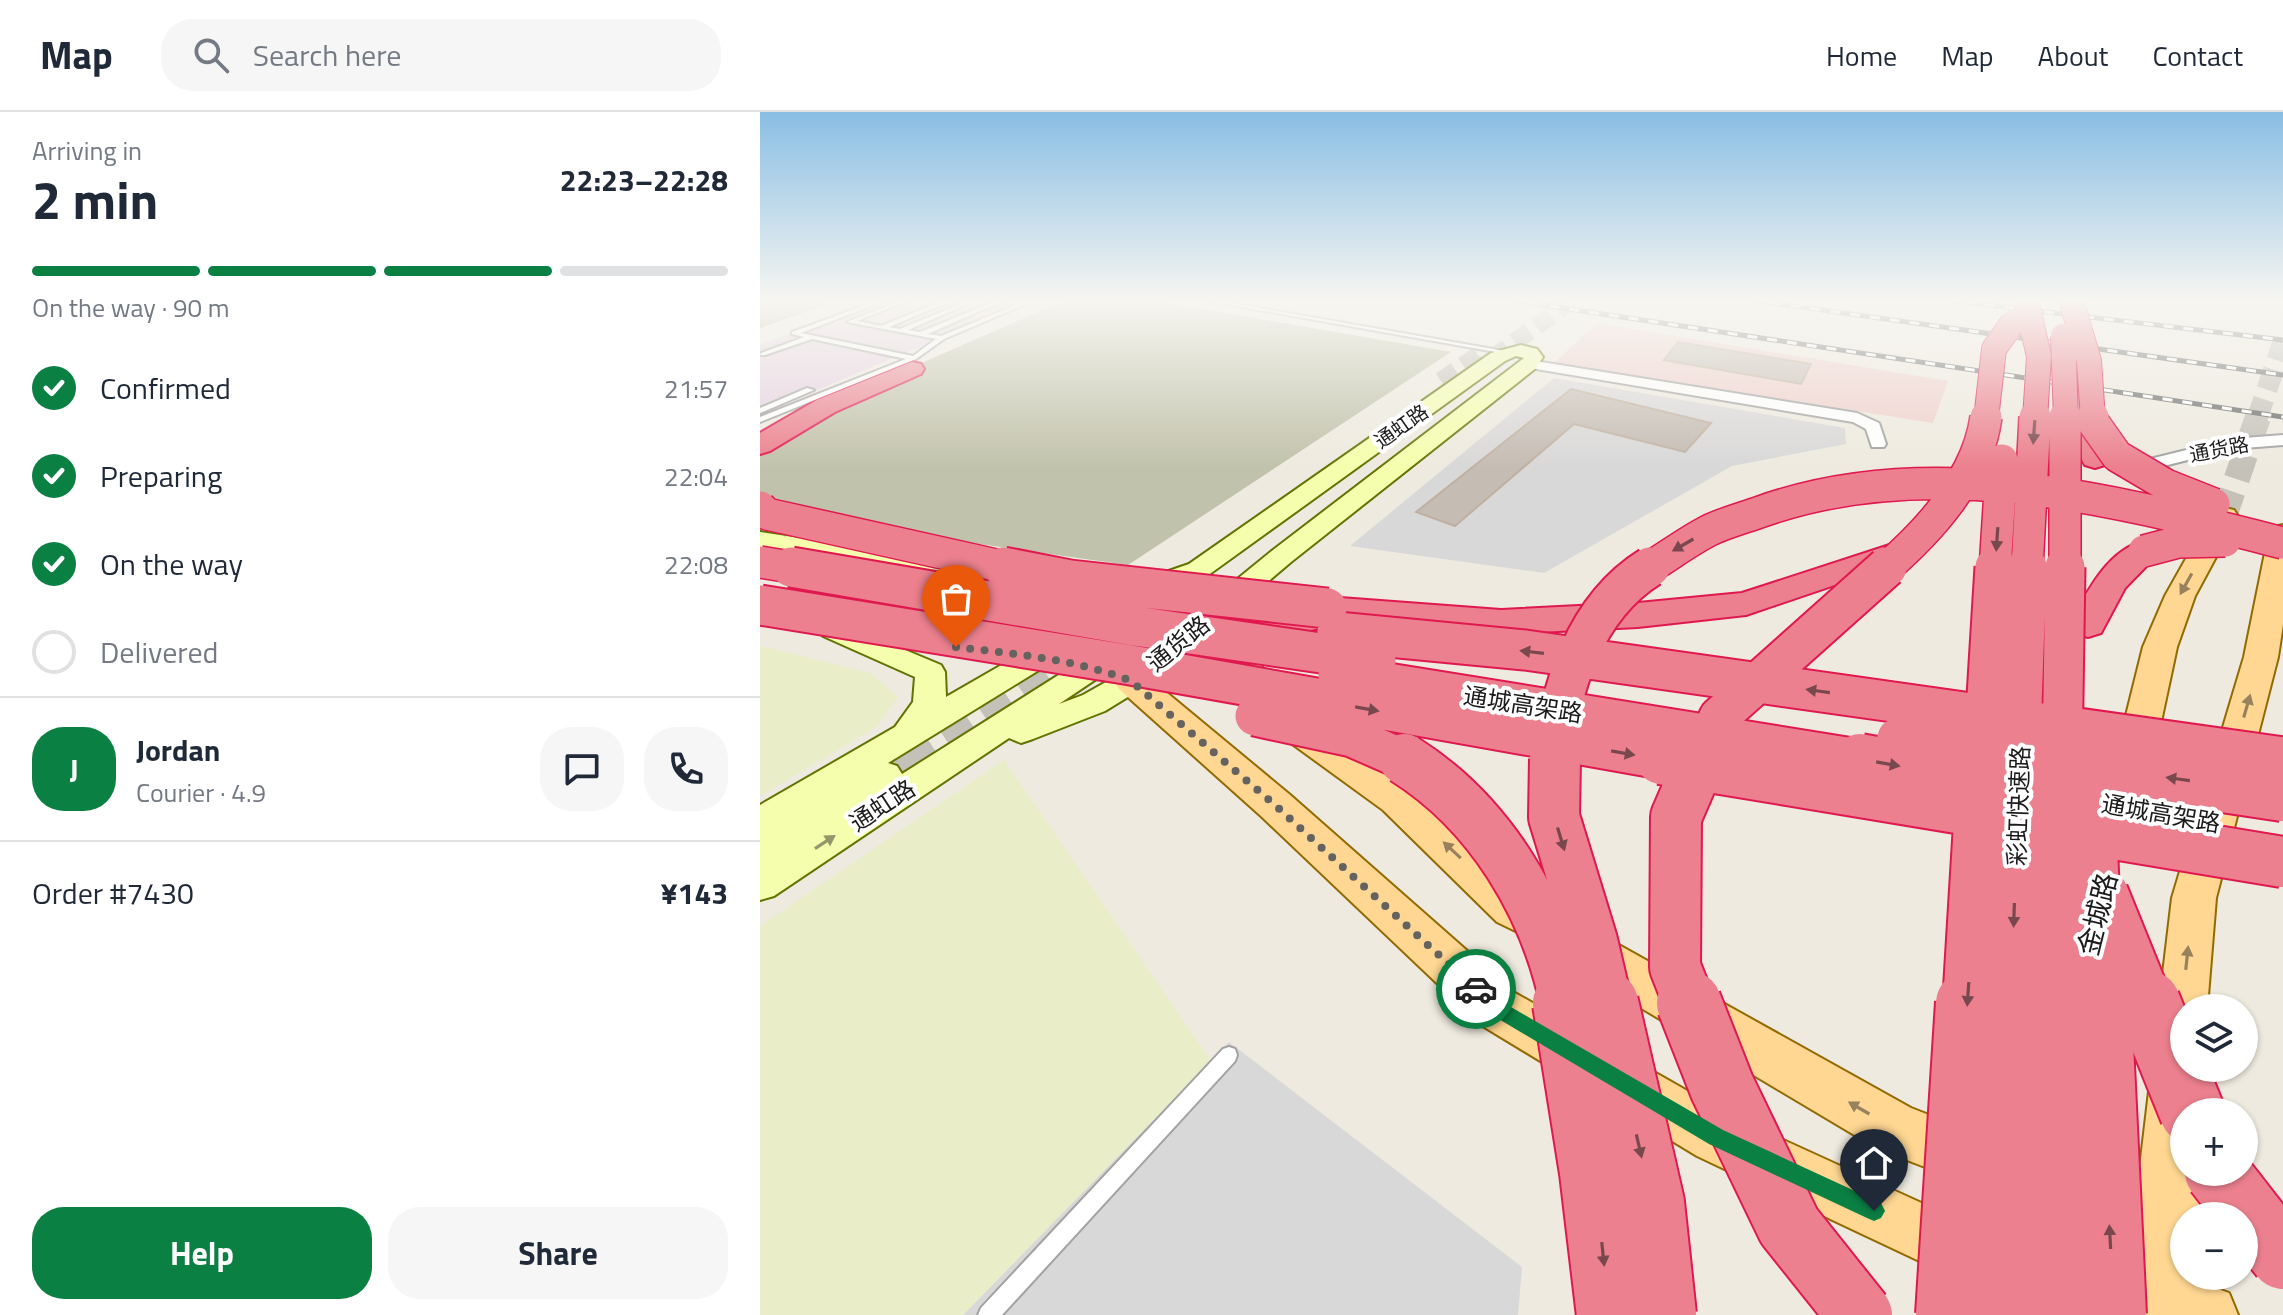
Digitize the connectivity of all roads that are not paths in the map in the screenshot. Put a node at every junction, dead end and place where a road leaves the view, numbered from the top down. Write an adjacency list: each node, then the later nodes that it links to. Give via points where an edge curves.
1 (883, 356): 10 (lane)
2 (922, 356): 10 (lane)
3 (1501, 356): 31 (street, 通虹路, via 1198,570)
4 (1533, 356): 11 (street)
5 (1993, 356): 27 (highway, bridge, via 1984,432 1973,464)
6 (2013, 356): 65 (highway, one-way to 65, bridge)
7 (2039, 356): 67 (highway, 彩虹快速路, one-way to 67, bridge)
8 (2065, 356): 68 (highway, 彩虹快速路, bridge)
9 (2088, 356): 17 (highway, bridge)
10 (913, 364): 16 (lane); 20 (highway)
11 (1529, 364): 19 (street, via 1857,418 1873,426); 32 (street, 通虹路)
12 (1441, 381): 31 (street, 通虹路)
13 (810, 390): 15 (lane)
14 (1471, 390): 32 (street, 通虹路)
15 (760, 411)
16 (760, 420)
17 (2093, 422): 24 (highway, bridge, via 2117,456 2166,485); 36 (highway, bridge)
18 (2283, 440): 21 (street, 通货路, via 2231,444)
19 (1878, 444)
20 (760, 445)
21 (2156, 463)
22 (760, 507): 34 (highway, bridge, via 767,514 1070,580)
23 (2224, 516): 54 (main road, 金城路, one-way to 54, via 2180,596 2160,647 2088,955)
24 (2283, 531): 53 (main road, one-way to 24, via 2194,898 2261,657)
25 (760, 540): 31 (street, 通货路)
26 (2283, 543): 63 (highway, one-way to 63, bridge, via 2152,510 2018,487 1864,487 1794,500 1710,530 1636,576 1606,608 1570,670 1556,733 1554,817 1592,941 1652,1203)
27 (1908, 549): 34 (highway, bridge, via 1746,604 1501,622); 64 (highway, bridge, via 1719,717 1676,817 1675,967 1722,1087 1789,1226)
28 (2283, 550): 36 (highway, bridge, via 2224,541 2178,542 2144,551 2110,583)
29 (760, 560): 32 (highway, bridge); 44 (highway, 通城高架路, one-way to 29, bridge, via 1135,626)
30 (760, 586): 46 (highway, 通城高架路, one-way to 46, bridge, via 1795,748)
31 (1136, 593): 32 (street, 通货路); 39 (street, 通虹路)
32 (1220, 602): 34 (highway); 40 (street, 通货路); 40 (street, 通虹路); 42 (highway, one-way to 32, bridge); 54 (main road, one-way to 32, via 1897,1130 1513,908 1397,799 1260,702)
33 (760, 605): 48 (highway, one-way to 48, bridge)
34 (1393, 615)
35 (760, 620): 38 (street)
36 (2088, 625): 49 (highway, bridge)
37 (760, 630): 62 (highway, one-way to 62, bridge, via 1198,704 1352,737 1405,759 1439,785 1481,826 1547,938 1566,1003)
38 (833, 630): 39 (street); 41 (street, via 930,672 932,693 926,713)
39 (1040, 657): 40 (street); 41 (street, 通虹路)
40 (1112, 675): 50 (street, 通虹路, one-way to 40, via 969,749 1094,703); 59 (main road, via 1275,805 1498,1009 1716,1137)
41 (897, 740): 45 (street, 通虹路)
42 (2283, 757)
43 (885, 775): 47 (street, 通虹路)
44 (2283, 796)
45 (760, 823)
46 (2283, 835)
47 (760, 852)
48 (2283, 862)
49 (2091, 863): 52 (highway, bridge); 60 (highway, one-way to 49, bridge)
50 (760, 884)
51 (1229, 1055): 61 (lane)
52 (2186, 1098)
53 (2192, 1098)
54 (2013, 1173): 55 (main road); 59 (main road, 金城路)
55 (2170, 1184)
56 (2191, 1186): 57 (main road); 58 (highway, bridge); 60 (main road)
57 (2283, 1221)
58 (2283, 1257)
59 (1979, 1260): 60 (main road); 66 (main road, 金城路)
60 (2164, 1312)
61 (988, 1315)
62 (1609, 1315)
63 (1664, 1315)
64 (1860, 1315)
65 (1948, 1315)
66 (1969, 1315)
67 (1999, 1315)
68 (2053, 1315)

